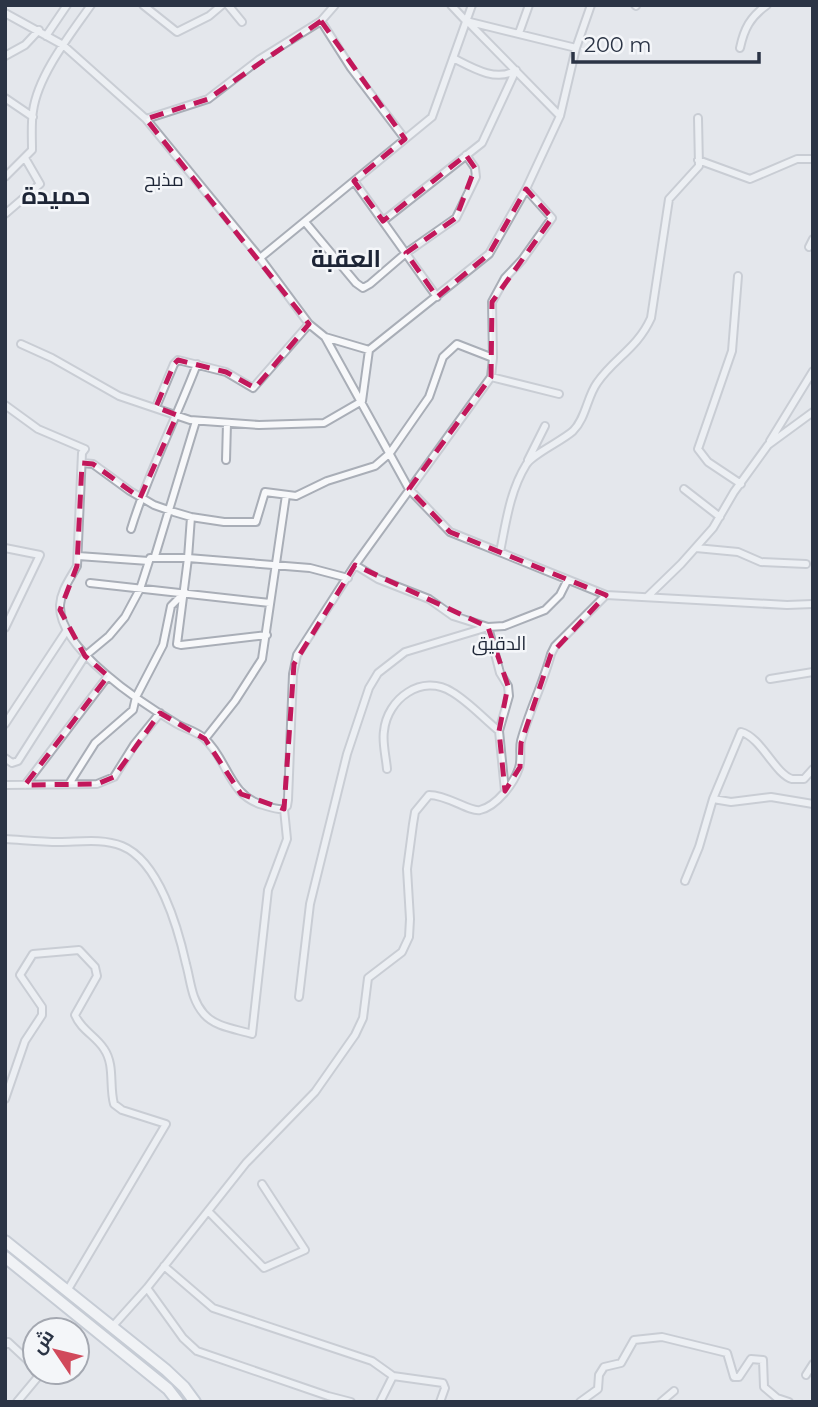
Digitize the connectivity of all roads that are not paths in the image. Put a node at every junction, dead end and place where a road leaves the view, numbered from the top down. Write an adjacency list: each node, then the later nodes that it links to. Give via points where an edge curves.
1 (68, 5): 18 (street)
2 (91, 5): 19 (street)
3 (143, 5): 4 (street, via 177,32)
4 (222, 5)
5 (228, 5): 14 (street)
6 (335, 5): 15 (street)
7 (451, 5): 13 (street)
8 (472, 5): 13 (street)
9 (529, 5): 17 (street)
10 (591, 5): 20 (street)
11 (767, 5): 21 (street, via 744,29)
12 (5, 13): 16 (street)
13 (466, 21): 17 (street); 23 (street); 24 (street)
14 (242, 22)
15 (321, 22): 29 (street, via 260,59 208,99); 30 (street)
16 (39, 30): 18 (street); 22 (street)
17 (519, 33): 20 (street)
18 (46, 36): 19 (street)
19 (63, 45): 27 (street, via 38,91); 29 (street)
20 (576, 48): 26 (street)
21 (740, 48)
22 (5, 56)
23 (453, 58): 24 (street, via 488,74 505,76); 30 (street, via 432,117)
24 (516, 71): 26 (street); 31 (street, via 482,143)
25 (5, 98): 27 (street)
26 (560, 116): 37 (street)
27 (33, 117): 32 (street, via 32,150)
28 (698, 117): 34 (street)
29 (146, 118): 44 (street)
30 (405, 139): 36 (street)
31 (466, 155): 39 (street); 43 (street, via 476,177 456,218)
32 (25, 158): 35 (street); 38 (street, via 40,184)
33 (813, 159): 34 (street, via 797,159 750,179)
34 (698, 160): 67 (street, via 699,166 669,200 651,318 643,335 596,384 575,429)
35 (5, 177)
36 (354, 181): 39 (street); 40 (street)
37 (526, 190): 46 (street, via 489,254); 51 (street, via 552,218 498,287 492,302)
38 (5, 214)
39 (383, 221): 43 (street)
40 (305, 222): 43 (street, via 363,288); 44 (street)
41 (813, 239): 42 (street)
42 (809, 247)
43 (406, 253): 46 (street)
44 (260, 258): 47 (street)
45 (738, 275): 69 (street, via 732,351 698,449 708,462)
46 (437, 297): 50 (street)
47 (309, 324): 48 (street); 52 (street, via 253,388 226,372)
48 (325, 337): 50 (street); 56 (street)
49 (20, 344): 58 (street, via 119,396)
50 (369, 350): 56 (street)
51 (493, 358): 54 (street); 65 (street, via 457,344 443,357 429,397)
52 (197, 364): 58 (street, via 178,360 174,364); 60 (street)
53 (813, 371): 64 (street)
54 (491, 377): 55 (street); 70 (street)
55 (559, 394)
56 (362, 401): 62 (street, via 324,422); 65 (street)
57 (5, 405): 68 (street, via 38,429 85,449)
58 (156, 407): 60 (street)
59 (813, 412): 64 (street)
60 (177, 415): 61 (street); 73 (street)
61 (196, 421): 62 (street); 74 (street)
62 (227, 423): 66 (street)
63 (545, 426): 67 (street)
64 (768, 445): 69 (street)
65 (390, 453): 70 (street); 72 (street, via 375,466 296,496)
66 (226, 460)
67 (527, 461): 80 (street, via 511,497)
68 (82, 463): 73 (street, via 93,464); 81 (street)
69 (741, 484): 76 (street)
70 (409, 489): 80 (street, via 450,532); 87 (street)
71 (684, 489): 76 (street)
72 (286, 495): 75 (street, via 265,492 256,522); 86 (street)
73 (140, 498): 74 (street); 77 (street)
74 (169, 510): 75 (street); 82 (street)
75 (191, 517): 83 (street)
76 (719, 517): 79 (street)
77 (131, 529)
78 (5, 548): 98 (street, via 40,555)
79 (696, 548): 85 (street, via 738,552 761,562); 94 (street)
80 (500, 552): 89 (street)
81 (78, 556): 84 (street); 99 (street, via 60,604)
82 (155, 556): 83 (street); 84 (street)
83 (188, 558): 86 (street); 92 (street)
84 (149, 561): 91 (street)
85 (806, 564)
86 (276, 565): 88 (street); 95 (street)
87 (355, 565): 88 (street); 97 (street, via 429,599 453,616)
88 (348, 578): 119 (street, via 294,664 288,806)
89 (567, 581): 93 (street); 97 (street, via 545,610 504,626)
90 (90, 583): 91 (street)
91 (140, 589): 92 (street); 101 (street, via 125,617)
92 (184, 593): 95 (street); 100 (street, via 177,644); 105 (street, via 171,606 163,645)
93 (606, 595): 94 (street); 116 (street, via 555,646 520,743 520,767)
94 (647, 597): 96 (street)
95 (270, 603): 100 (street)
96 (813, 604)
97 (488, 627): 108 (street, via 500,673 508,685); 122 (street, via 405,652 378,673 369,688 346,754 310,904)
98 (5, 628)
99 (67, 630): 101 (street); 107 (street)
100 (267, 635): 109 (street, via 262,659)
101 (85, 656): 103 (street); 110 (street, via 18,761)
102 (813, 672): 104 (street)
103 (108, 676): 105 (street); 115 (street)
104 (770, 679)
105 (136, 696): 106 (street); 113 (street, via 133,710 95,743)
106 (160, 713): 109 (street); 113 (street, via 114,777 97,784)
107 (5, 724)
108 (499, 731): 111 (street, via 450,690 415,687 399,698 390,712 384,731); 116 (street)
109 (205, 739): 119 (street, via 241,794 254,803)
110 (5, 758)
111 (387, 769)
112 (813, 769): 117 (street, via 804,779 785,775 741,732)
113 (69, 784): 115 (street)
114 (5, 785): 115 (street)
115 (24, 785)
116 (505, 791): 125 (street, via 480,810 442,795 429,795 415,812 407,869 409,937 402,952 368,978 363,1018 315,1092 246,1163)
117 (713, 799): 118 (street, via 732,802 771,797); 121 (street)
118 (813, 804)
119 (284, 809): 120 (street, via 287,839 268,890 252,1034 217,1024 194,1000 164,894 149,867 123,846)
120 (5, 839)
121 (685, 881)
122 (299, 997)
123 (5, 1099): 130 (street, via 25,1041 43,1015 20,975 33,954 79,950 97,976 75,1015 104,1047 114,1104 166,1124)
124 (262, 1184): 125 (street, via 305,1250 264,1268)
125 (208, 1211): 128 (street)
126 (5, 1241): 130 (main road)
127 (5, 1257): 132 (main road)
128 (164, 1266): 129 (street); 140 (street, via 213,1308 342,1350)
129 (147, 1288): 134 (street); 146 (street, via 197,1351)
130 (67, 1291): 131 (main road)
131 (93, 1312): 133 (main road); 134 (main road)
132 (68, 1316)
133 (90, 1316)
134 (112, 1327): 145 (main road, via 166,1370)
135 (91, 1335): 144 (main road, via 168,1389)
136 (6, 1342): 137 (street)
137 (21, 1355)
138 (813, 1364): 139 (street)
139 (806, 1375)
140 (393, 1376): 147 (street); 148 (street, via 443,1383)
141 (30, 1386): 143 (street)
142 (674, 1391): 150 (street)
143 (17, 1402)
144 (178, 1402)
145 (195, 1402)
146 (351, 1402)
147 (380, 1402)
148 (440, 1402)
149 (580, 1402): 151 (street, via 597,1389 604,1367 621,1363 634,1340 662,1337 727,1353 734,1377 739,1377 751,1359 763,1360 764,1387)
150 (661, 1402)
151 (789, 1402)

